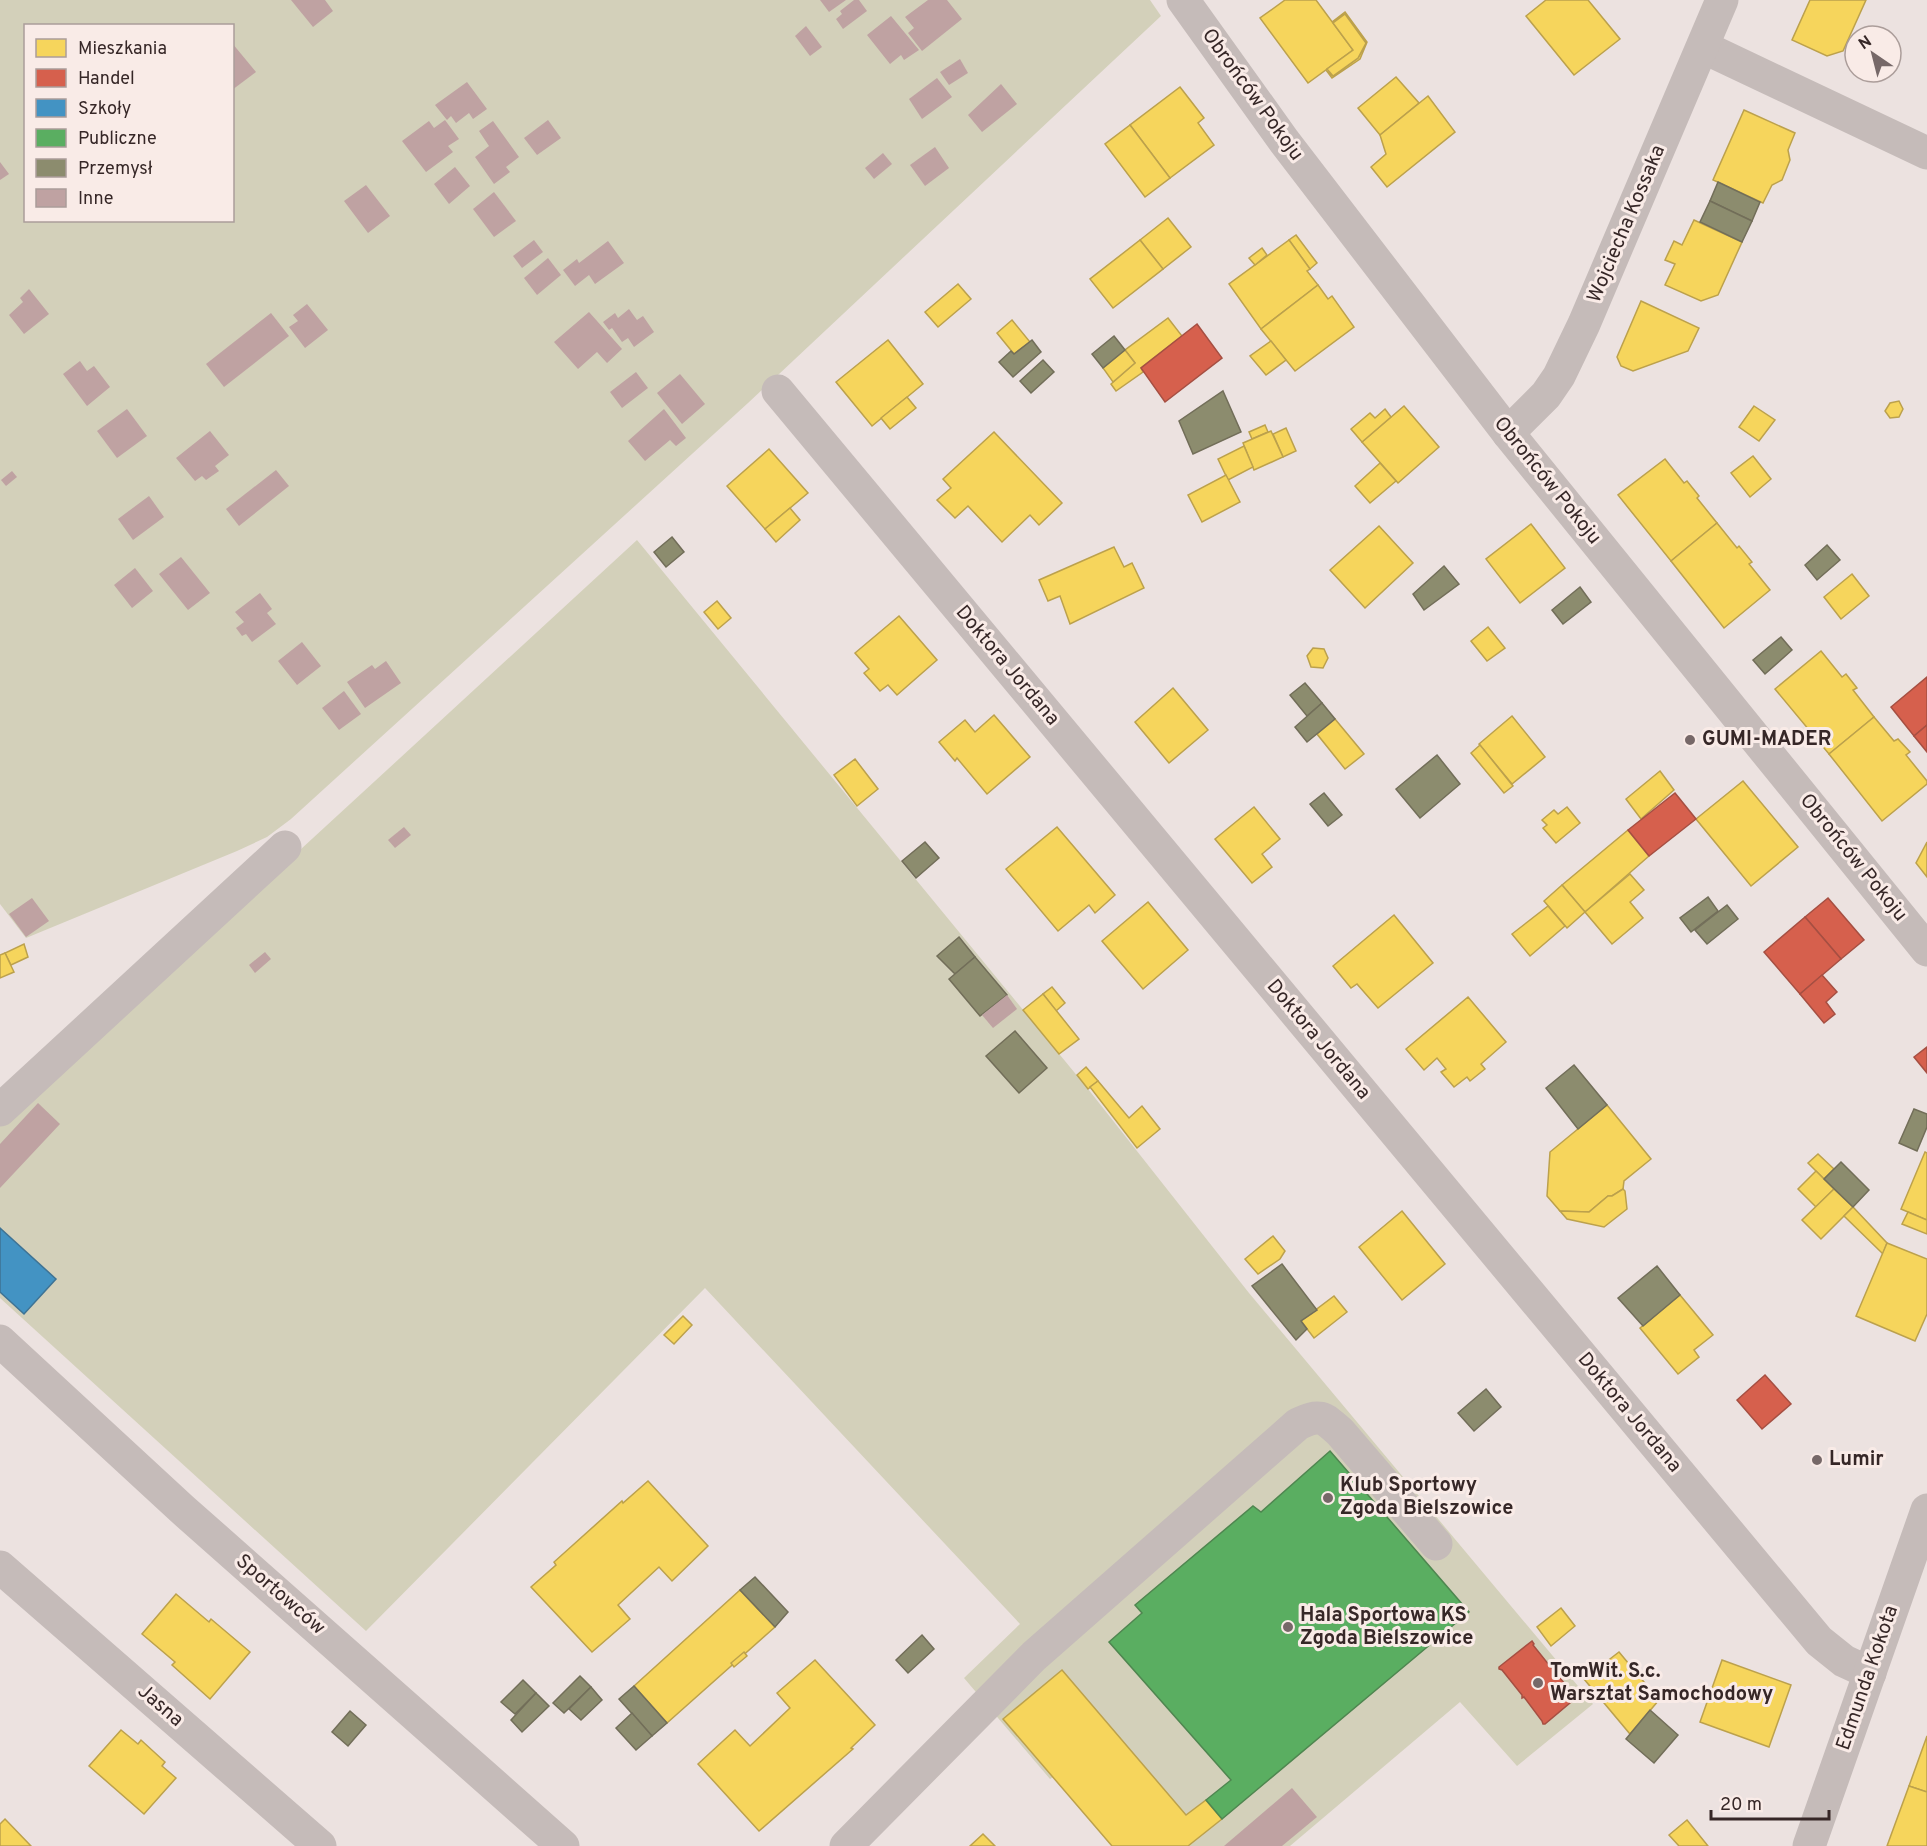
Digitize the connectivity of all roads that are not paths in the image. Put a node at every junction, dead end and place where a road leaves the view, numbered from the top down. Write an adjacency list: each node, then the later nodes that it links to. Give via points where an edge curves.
1 (1183, 0): 6 (street, Obrońców Pokoju, via 1284,141)
2 (1722, 0): 3 (street, Wojciecha Kossaka)
3 (1702, 47): 4 (street); 6 (street, Wojciecha Kossaka, via 1559,376)
4 (1927, 153)
5 (778, 391): 14 (street, Doktora Jordana, via 1819,1641)
6 (1508, 433): 8 (street, Obrońców Pokoju)
7 (285, 847): 9 (street)
8 (1927, 950)
9 (0, 1110)
10 (0, 1341): 16 (street, Sportowców, via 191,1517)
11 (1927, 1510): 14 (street, Edmunda Kokota)
12 (1436, 1544): 17 (street, via 1340,1432 1315,1416 1298,1424 1034,1656)
13 (0, 1567): 15 (street, Jasna)
14 (1870, 1673): 18 (street, Edmunda Kokota)
15 (320, 1846)
16 (563, 1846)
17 (846, 1846)
18 (1809, 1846)

